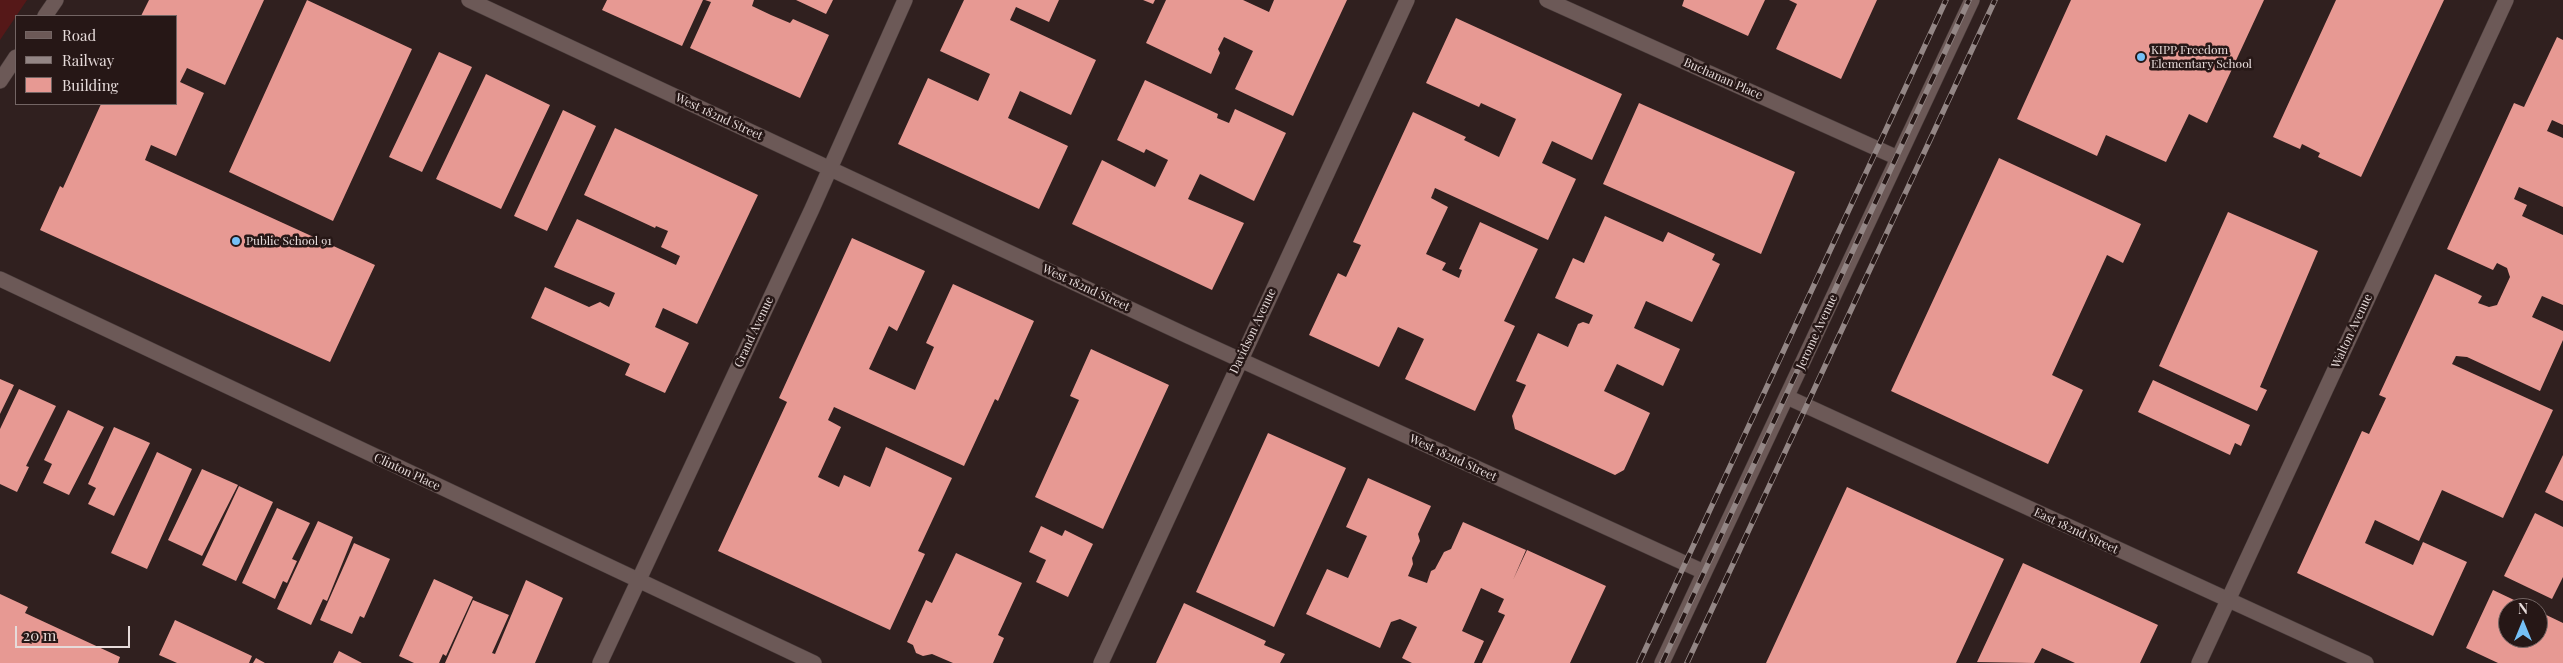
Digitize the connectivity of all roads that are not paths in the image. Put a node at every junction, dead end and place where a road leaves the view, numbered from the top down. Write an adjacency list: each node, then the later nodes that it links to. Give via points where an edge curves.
1 (56, 0): 8 (street)
2 (469, 0): 12 (street, West 182nd Street)
3 (905, 0): 12 (street, Grand Avenue)
4 (1407, 0): 14 (street, Davidson Avenue)
5 (1547, 0): 11 (street, Buchanan Place)
6 (1972, 0): 11 (street, Jerome Avenue)
7 (2506, 0): 18 (street, Walton Avenue)
8 (46, 15)
9 (15, 58): 10 (street)
10 (0, 81)
11 (1898, 158): 15 (street, Jerome Avenue)
12 (829, 169): 14 (street, West 182nd Street); 17 (street, Grand Avenue)
13 (0, 278): 17 (street, Clinton Place)
14 (1240, 360): 16 (street, West 182nd Street); 21 (street, Davidson Avenue)
15 (1787, 397): 16 (street, Jerome Avenue); 18 (street, East 182nd Street)
16 (1704, 572): 22 (street, Jerome Avenue)
17 (638, 581): 19 (street, Grand Avenue); 20 (street, Clinton Place)
18 (2228, 600): 23 (street, Walton Avenue); 24 (street, East 182nd Street)
19 (600, 663)
20 (814, 663)
21 (1100, 663)
22 (1662, 663)
23 (2199, 663)
24 (2366, 663)

